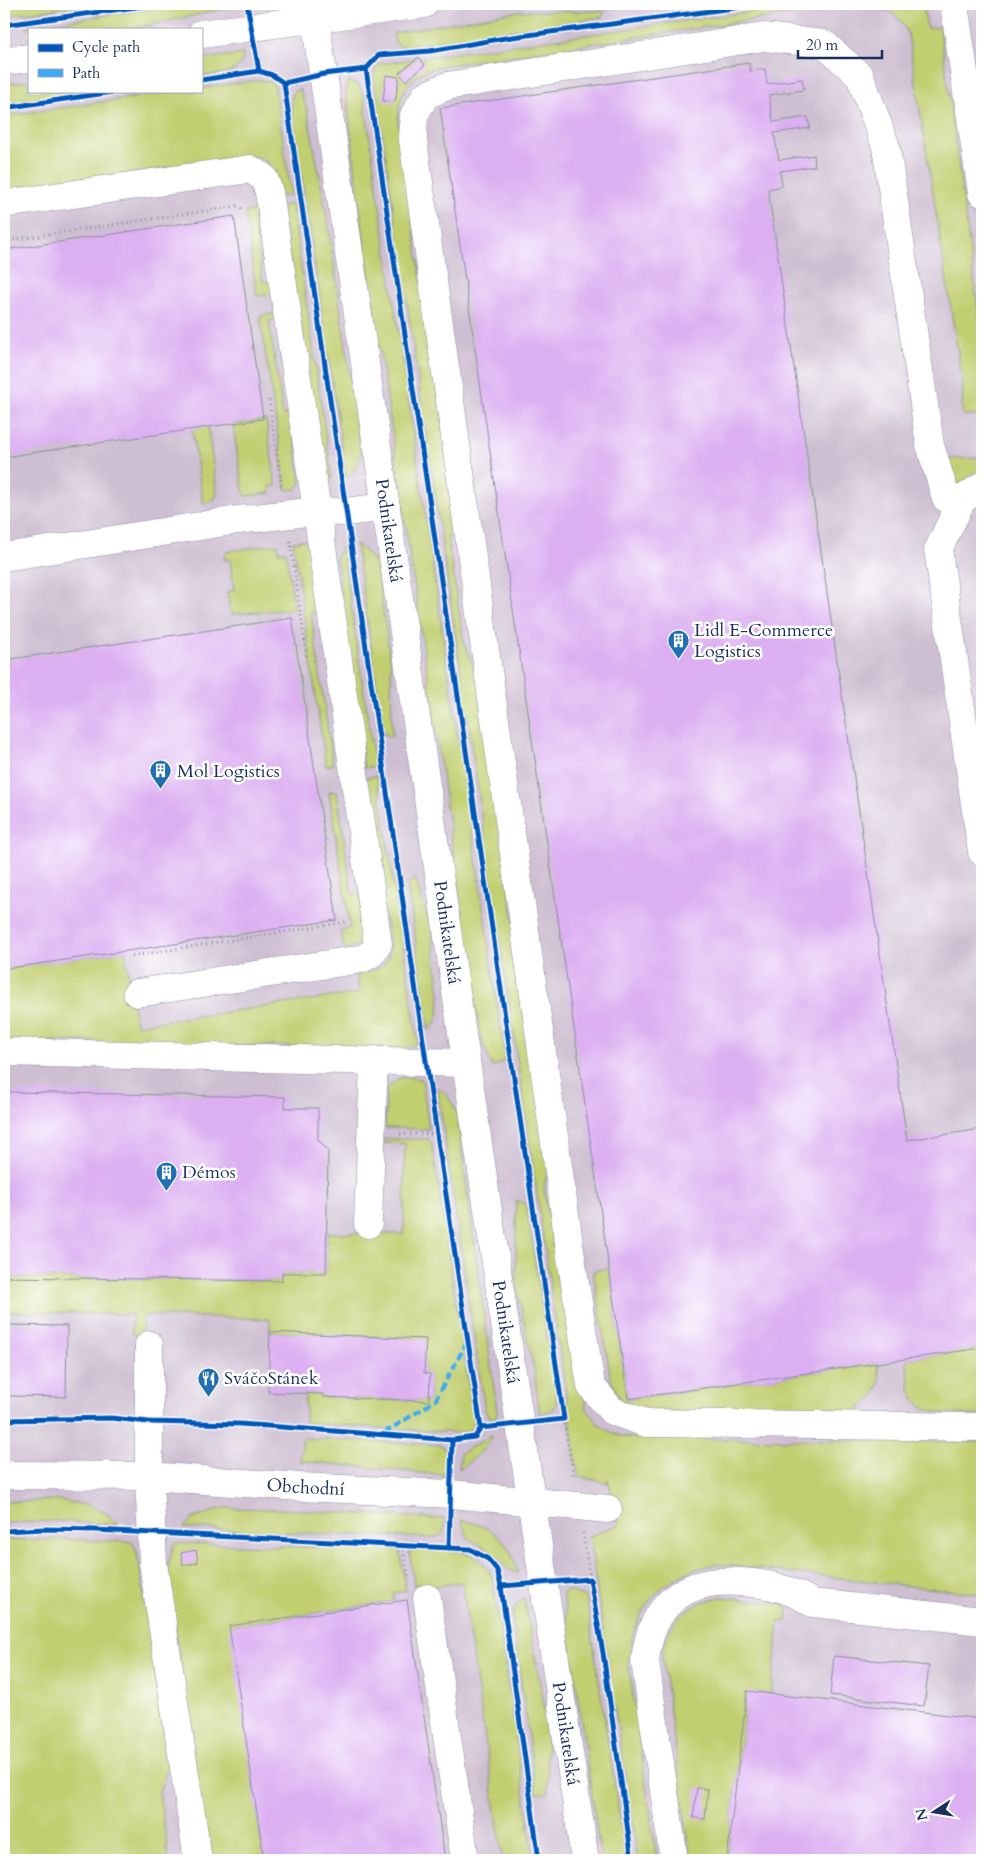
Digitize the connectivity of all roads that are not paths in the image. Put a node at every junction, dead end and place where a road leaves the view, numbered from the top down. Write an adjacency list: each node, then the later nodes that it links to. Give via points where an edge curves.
1 (424, 4): 3 (street)
2 (954, 4): 7 (street)
3 (315, 11): 4 (street); 10 (street, Podnikatelská)
4 (202, 34)
5 (28, 58): 6 (street)
6 (4, 62)
7 (982, 193)
8 (4, 204): 11 (street, via 250,169 264,178 271,203)
9 (972, 493): 13 (street, via 938,550); 20 (street, via 946,498 930,445 886,147 860,76 824,44 764,36 447,86 426,95 414,115 413,140 570,1254 592,1386 612,1411 646,1423)
10 (386, 507): 11 (street, via 346,512); 17 (street, Podnikatelská)
11 (317, 511): 12 (street, via 238,520); 14 (street, via 378,944 372,954 362,959)
12 (4, 558)
13 (982, 852)
14 (138, 993)
15 (4, 1052): 16 (street)
16 (374, 1060): 17 (street); 18 (street)
17 (466, 1063): 23 (street, Podnikatelská)
18 (368, 1224)
19 (149, 1345): 22 (street)
20 (982, 1427)
21 (4, 1475): 22 (street, Obchodní)
22 (149, 1476): 23 (street, Obchodní); 27 (street, via 153,1563)
23 (530, 1501): 24 (street, Obchodní); 29 (street, Podnikatelská)
24 (608, 1509)
25 (427, 1598): 28 (street)
26 (982, 1621): 30 (street, via 813,1603 791,1590 760,1583 723,1581 698,1584 680,1593 652,1626 645,1661)
27 (198, 1860)
28 (465, 1860)
29 (585, 1860)
30 (674, 1860)

